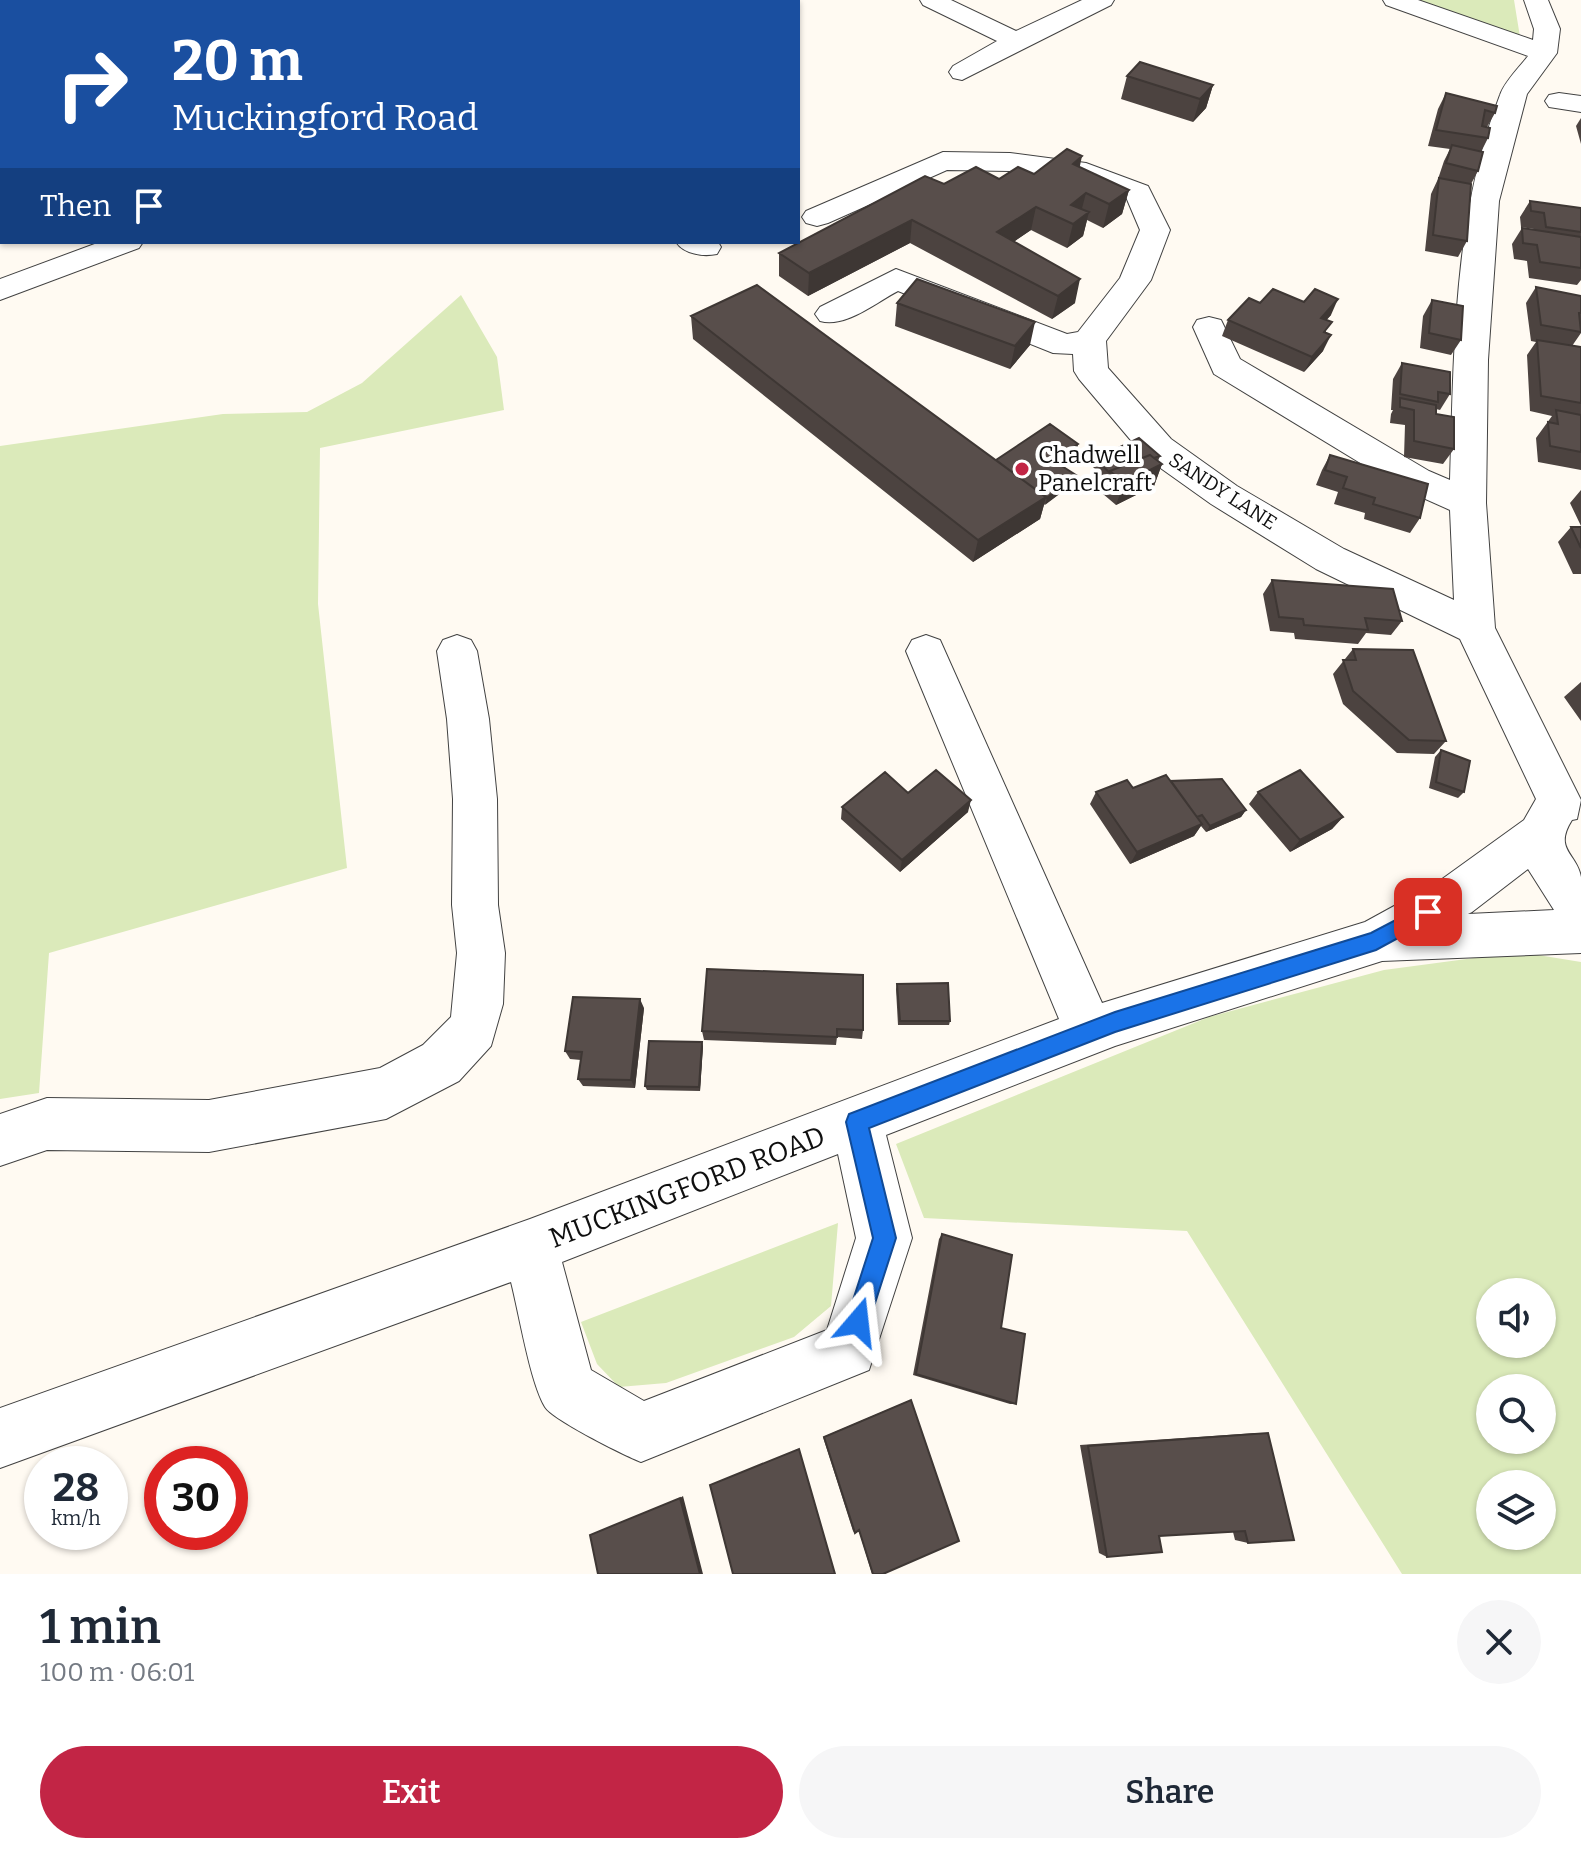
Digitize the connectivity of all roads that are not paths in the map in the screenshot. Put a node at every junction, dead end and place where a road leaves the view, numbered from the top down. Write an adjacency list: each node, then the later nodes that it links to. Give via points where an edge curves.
1 (932, 0): 5 (street)
2 (1102, 0): 5 (street)
3 (1395, 0): 6 (street)
4 (1536, 0): 6 (street, via 1547,29)
5 (1016, 41): 7 (street)
6 (1544, 53): 15 (street, via 1514,93 1484,201 1471,360)
7 (962, 72)
8 (817, 217): 14 (street, via 943,161 1010,162 1086,172 1138,192 1155,230 1135,280)
9 (84, 244): 10 (street)
10 (115, 247): 11 (street)
11 (0, 290)
12 (831, 314): 14 (street, via 896,279 1065,345)
13 (1209, 327): 15 (street, via 1226,366 1416,480)
14 (1089, 340): 16 (street, SANDY LANE, via 1091,371 1158,448 1330,559)
15 (1468, 503): 16 (street)
16 (1475, 628): 19 (street)
17 (457, 651): 25 (street, via 475,799 475,905 481,953 473,1029 441,1063 386,1093 209,1126 47,1124)
18 (926, 651): 23 (street)
19 (1561, 811): 20 (street, via 1546,860 1560,886); 22 (street, MUCKINGFORD ROAD, via 1455,897)
20 (1581, 907)
21 (1581, 931): 22 (street, MUCKINGFORD ROAD)
22 (1376, 941): 23 (street, MUCKINGFORD ROAD)
23 (1089, 1031): 24 (street, MUCKINGFORD ROAD)
24 (857, 1122): 26 (street, MUCKINGFORD ROAD); 26 (street, via 884,1238 849,1350 641,1432 567,1389)
25 (0, 1140)
26 (530, 1247): 27 (street, MUCKINGFORD ROAD)
27 (0, 1438)

